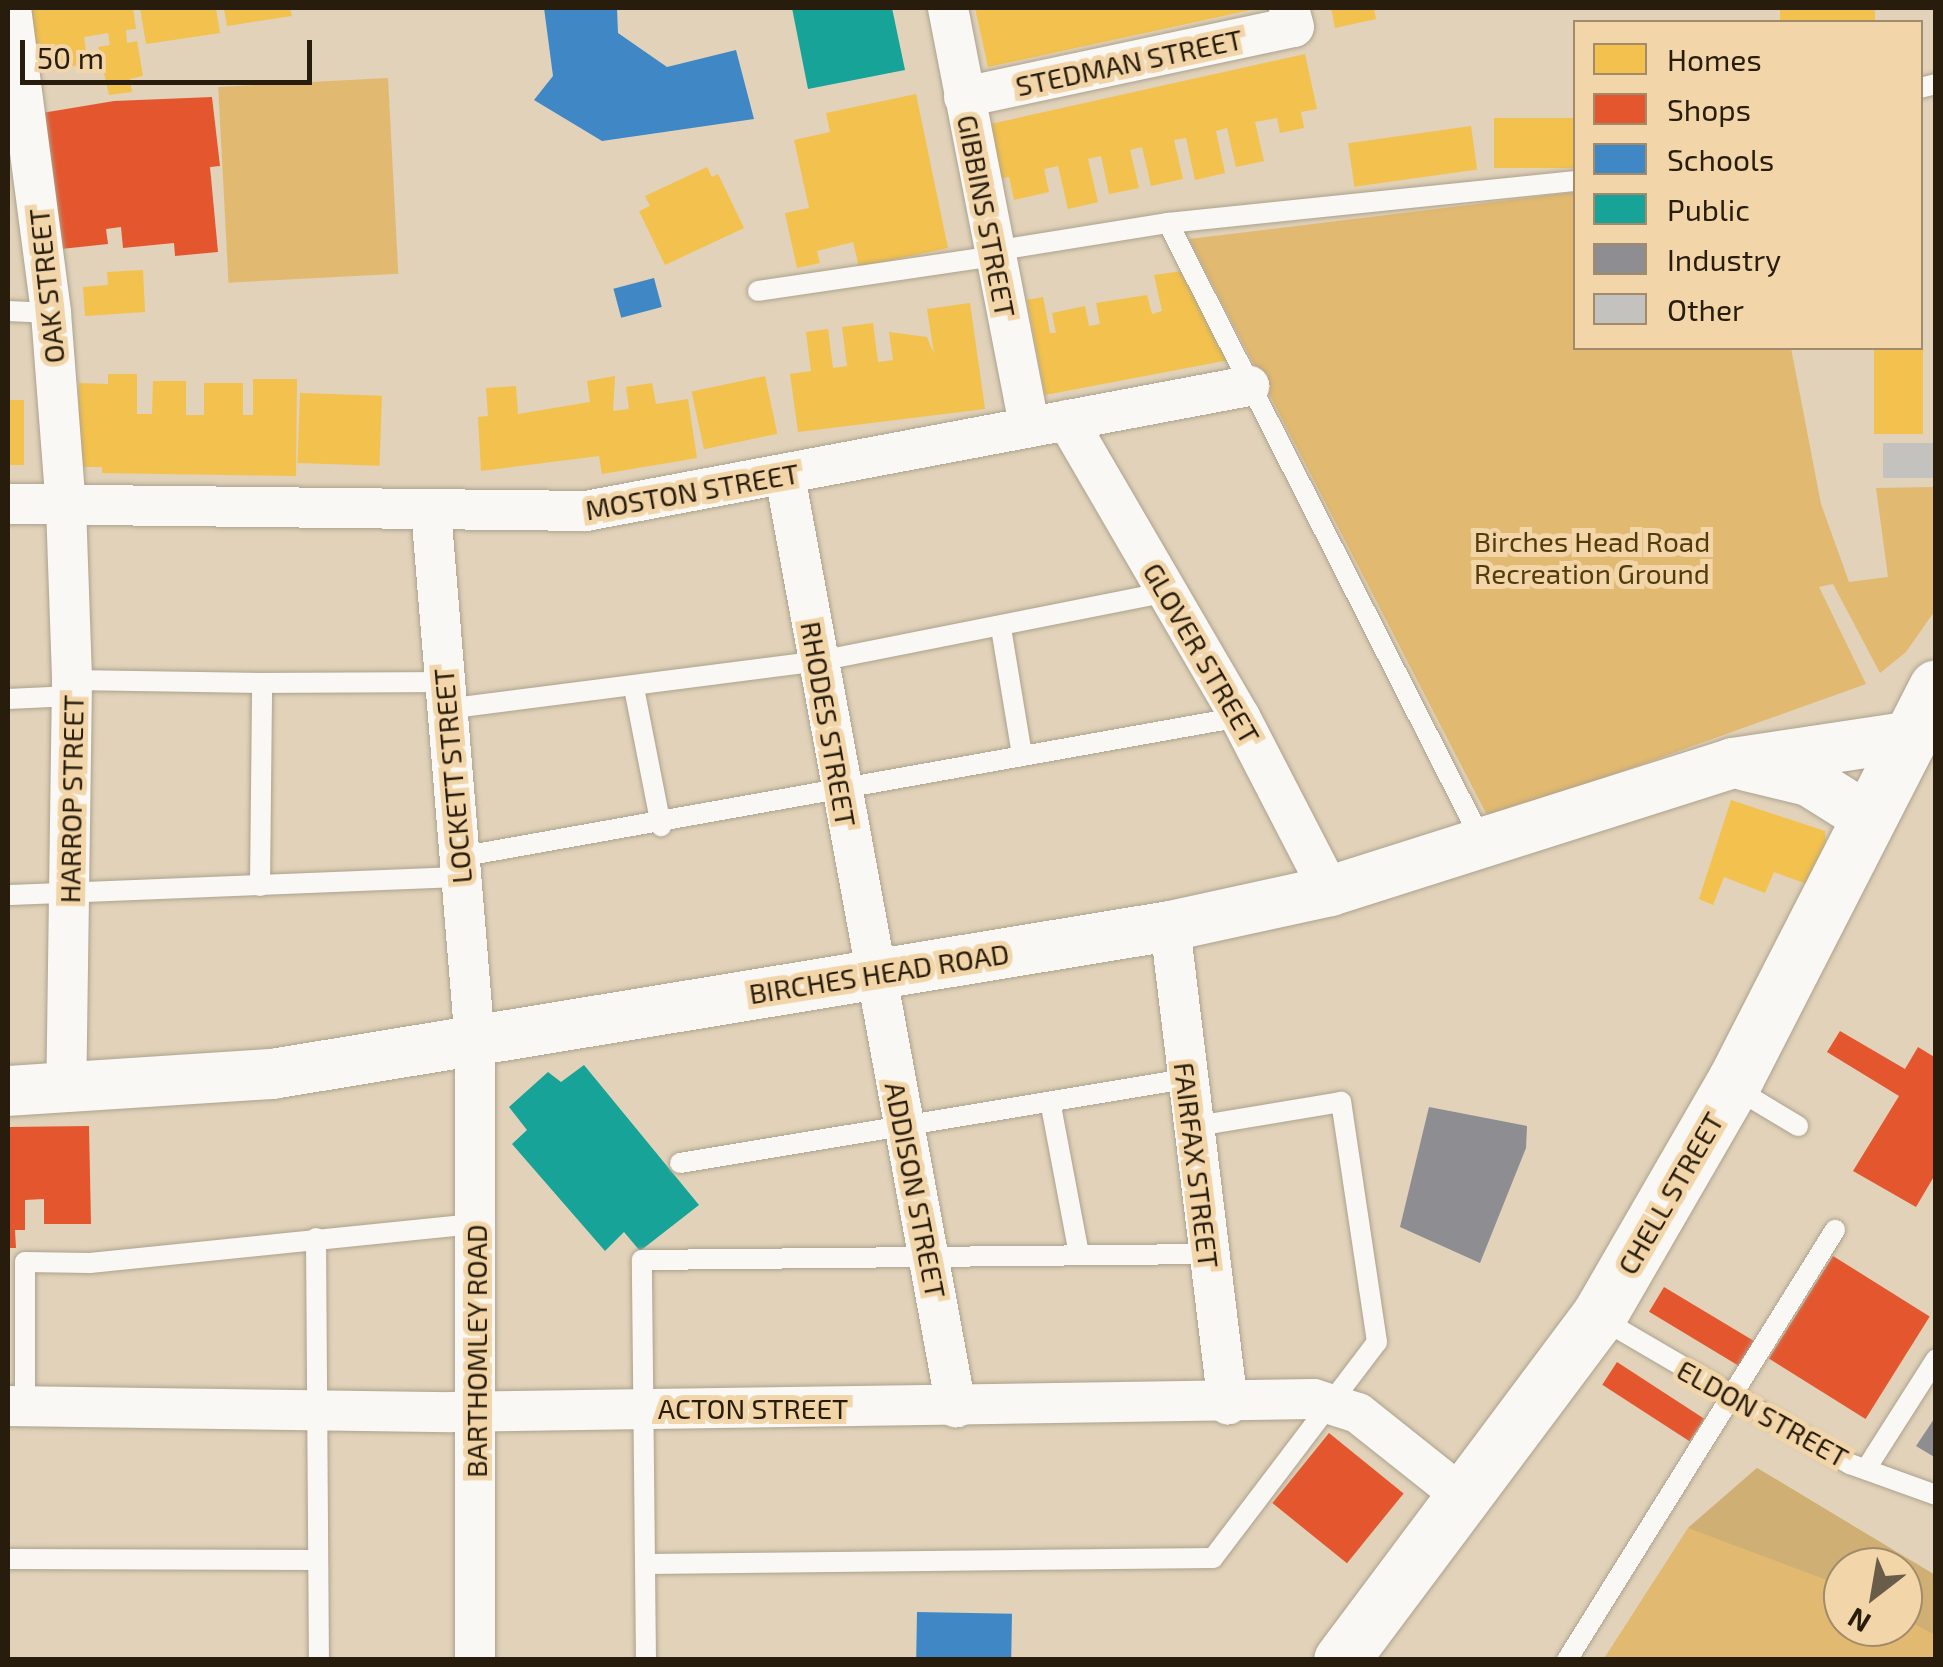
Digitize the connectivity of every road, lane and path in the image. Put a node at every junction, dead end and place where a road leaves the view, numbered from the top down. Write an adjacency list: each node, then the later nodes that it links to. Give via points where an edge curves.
1 (11, 8): 10 (street, OAK STREET)
2 (948, 8): 4 (street, GIBBINS STREET)
3 (1292, 17): 4 (street, STEDMAN STREET)
4 (964, 97): 7 (street, GIBBINS STREET)
5 (1573, 181): 6 (lane)
6 (1168, 223): 7 (lane); 11 (lane)
7 (994, 253): 8 (lane); 12 (street, GIBBINS STREET)
8 (758, 290)
9 (8, 311): 10 (lane)
10 (51, 313): 15 (street, OAK STREET)
11 (1249, 386): 12 (street, MOSTON STREET); 32 (lane)
12 (1048, 422): 13 (street, MOSTON STREET); 17 (street, GLOVER STREET)
13 (785, 476): 16 (street, MOSTON STREET, via 586,512); 19 (street, RHODES STREET)
14 (8, 504): 15 (street, MOSTON STREET)
15 (66, 506): 16 (street, MOSTON STREET); 21 (street, HARROP STREET)
16 (431, 510): 23 (street, LOCKETT STREET)
17 (1168, 592): 18 (lane); 26 (street, GLOVER STREET)
18 (1001, 628): 19 (lane); 27 (lane)
19 (819, 661): 22 (lane); 29 (street, RHODES STREET)
20 (262, 683): 21 (lane); 23 (lane); 34 (lane)
21 (72, 688): 24 (lane); 37 (street, HARROP STREET)
22 (634, 688): 23 (lane); 31 (lane)
23 (445, 696): 33 (street, LOCKETT STREET)
24 (8, 698)
25 (1922, 716): 28 (street, BIRCHES HEAD ROAD); 30 (main road, CHELL STREET)
26 (1240, 717): 27 (lane); 35 (street, GLOVER STREET)
27 (1022, 755): 29 (lane)
28 (1733, 763): 30 (street, via 1809,782); 32 (street, BIRCHES HEAD ROAD)
29 (840, 787): 31 (lane); 39 (street, RHODES STREET)
30 (1868, 818): 42 (main road, CHELL STREET)
31 (660, 826): 33 (lane)
32 (1484, 845): 35 (street, BIRCHES HEAD ROAD)
33 (460, 867): 34 (lane); 40 (street, LOCKETT STREET)
34 (260, 886): 37 (lane)
35 (1330, 890): 38 (street, BIRCHES HEAD ROAD)
36 (8, 895): 37 (lane)
37 (70, 896): 44 (street, HARROP STREET)
38 (1170, 926): 39 (street, BIRCHES HEAD ROAD); 41 (street, FAIRFAX STREET)
39 (873, 972): 40 (street, BIRCHES HEAD ROAD); 48 (street, ADDISON STREET)
40 (475, 1042): 44 (street, BIRCHES HEAD ROAD, via 272,1074); 50 (street, BARTHOMLEY ROAD)
41 (1185, 1080): 45 (lane); 47 (street, FAIRFAX STREET)
42 (1732, 1086): 46 (lane); 56 (main road, CHELL STREET)
43 (8, 1091): 44 (street, BIRCHES HEAD ROAD)
44 (66, 1092)
45 (1051, 1106): 48 (lane); 54 (lane)
46 (1798, 1126)
47 (1191, 1127): 55 (street, FAIRFAX STREET); 59 (lane, via 1341,1102 1377,1342)
48 (906, 1130): 49 (lane); 53 (street, ADDISON STREET)
49 (680, 1163)
50 (476, 1224): 52 (lane); 65 (street, BARTHOMLEY ROAD)
51 (1835, 1230): 58 (lane)
52 (316, 1238): 61 (lane, via 90,1263 25,1262); 64 (lane)
53 (929, 1253): 54 (lane); 62 (lane, via 642,1260); 63 (street, ADDISON STREET)
54 (1079, 1254): 55 (lane)
55 (1209, 1254): 60 (street, FAIRFAX STREET)
56 (1598, 1316): 58 (lane, ELDON STREET); 68 (main road, CHELL STREET)
57 (1936, 1360): 66 (lane)
58 (1728, 1396): 66 (lane, ELDON STREET); 76 (lane)
59 (1334, 1403): 60 (street, ACTON STREET); 68 (street, via 1358,1413); 71 (lane, via 1213,1558)
60 (1228, 1404): 63 (street, ACTON STREET)
61 (16, 1406): 64 (street, ACTON STREET)
62 (644, 1408): 63 (street, ACTON STREET); 65 (street, ACTON STREET); 71 (lane)
63 (956, 1408)
64 (315, 1412): 65 (street, ACTON STREET); 70 (lane)
65 (478, 1412): 73 (street, BARTHOMLEY ROAD)
66 (1866, 1470): 67 (lane, ELDON STREET)
67 (1936, 1495)
68 (1466, 1499): 75 (main road, CHELL STREET)
69 (8, 1559): 70 (lane)
70 (317, 1560): 72 (lane)
71 (648, 1564): 74 (lane)
72 (319, 1660)
73 (475, 1660)
74 (646, 1660)
75 (1341, 1660)
76 (1567, 1660)

